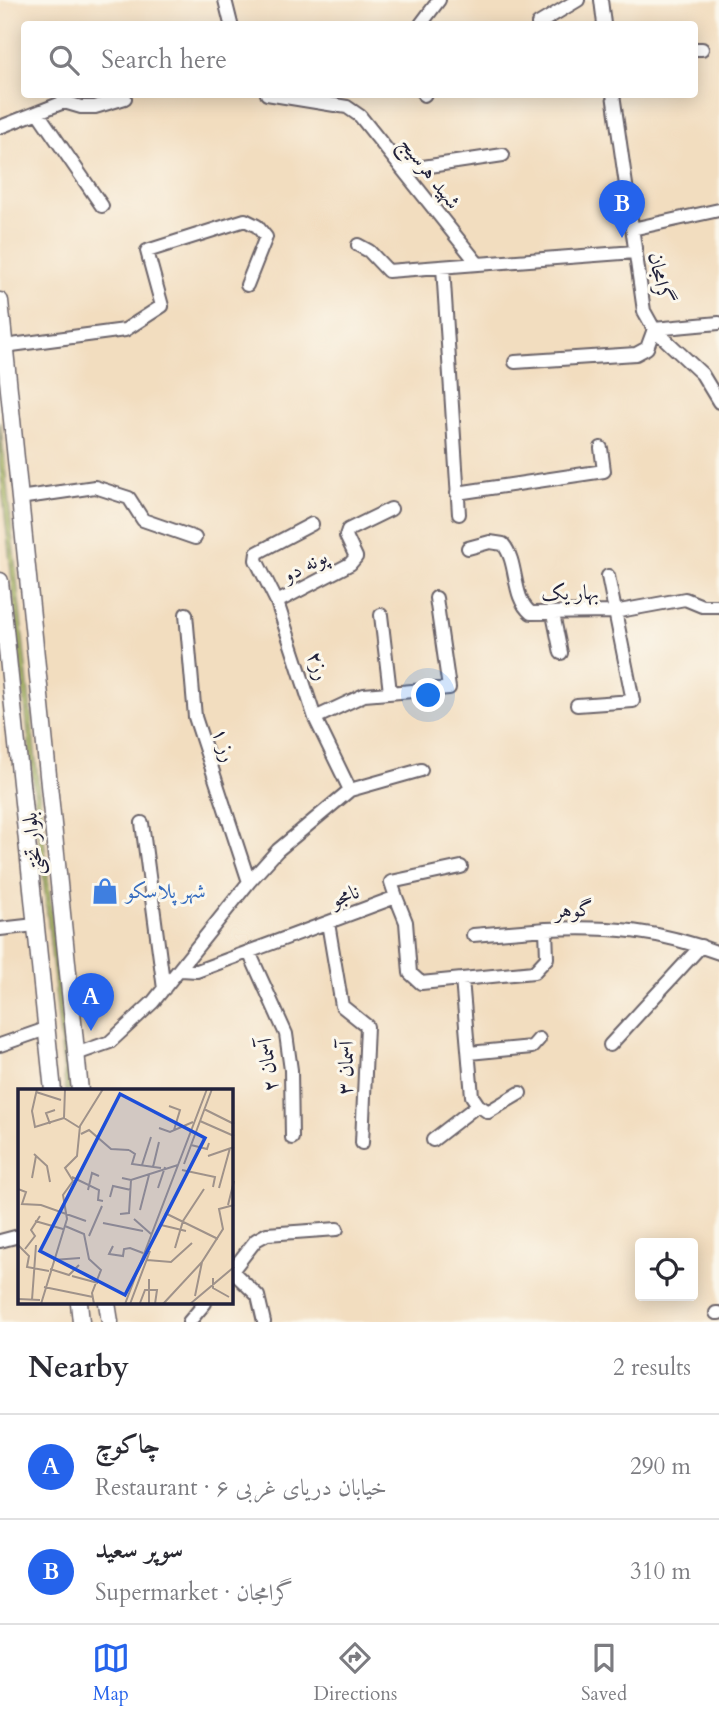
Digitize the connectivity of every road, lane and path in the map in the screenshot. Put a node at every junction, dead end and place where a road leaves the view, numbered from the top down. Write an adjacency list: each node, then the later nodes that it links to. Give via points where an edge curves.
1 (225, 0): 5 (street)
2 (439, 0): 6 (street)
3 (578, 0): 7 (street)
4 (601, 0): 8 (street)
5 (230, 21)
6 (423, 21)
7 (543, 21)
8 (604, 21)
9 (125, 98): 12 (street, via 95,107 64,102)
10 (292, 98): 15 (street, شهید هرسیج, via 347,107 360,116)
11 (614, 98): 18 (street, گرامجان)
12 (38, 113): 13 (street); 16 (street)
13 (0, 127)
14 (502, 155): 15 (street)
15 (403, 170): 21 (street, شهید هرسیج)
16 (102, 206)
17 (719, 210): 18 (street)
18 (632, 229): 20 (street, گرامجان)
19 (358, 245): 22 (street, via 387,271)
20 (635, 252): 21 (street); 26 (street, گرامجان, via 644,311)
21 (478, 264): 22 (street)
22 (443, 267): 31 (street)
23 (247, 285): 27 (street, via 266,237 245,220 146,251 162,306 125,330)
24 (0, 301): 27 (main road, بلوار تختی)
25 (719, 323): 26 (street)
26 (654, 329): 28 (street, via 647,348 636,354); 29 (street, گرامجان, via 702,374)
27 (4, 346): 32 (main road, بلوار تختی)
28 (515, 362)
29 (719, 402)
30 (601, 448): 31 (street, via 604,471)
31 (457, 493): 34 (street)
32 (19, 498): 36 (street, via 96,487 130,498 143,520); 74 (main road, بلوار تختی)
33 (391, 509): 41 (street, پونه دو, via 348,530 346,536 356,557 350,564)
34 (459, 514)
35 (312, 524): 41 (street, رز۲, via 257,553 256,561)
36 (195, 538)
37 (468, 548): 45 (street, بهار یک, via 503,544 510,552 523,607 531,613)
38 (608, 576): 43 (street)
39 (0, 587): 48 (main road, بلوار تختی)
40 (436, 598): 49 (street, via 449,688)
41 (277, 602): 51 (street, رز۲)
42 (719, 606): 43 (street, بهار یک, via 685,599)
43 (614, 612): 45 (street, بهار یک); 50 (street, via 633,701)
44 (187, 614): 56 (street, رز ۱, via 195,717)
45 (553, 614): 47 (street)
46 (381, 615): 49 (street)
47 (561, 653)
48 (5, 682): 59 (main road, بلوار تختی)
49 (390, 692): 51 (street, via 364,695)
50 (576, 705)
51 (315, 718): 53 (street, رز۲)
52 (421, 770): 53 (street)
53 (350, 790): 56 (street, via 278,850)
54 (142, 823): 68 (street)
55 (461, 867): 57 (street, via 391,882)
56 (249, 883): 66 (street)
57 (396, 897): 58 (street, نامجو); 67 (street, via 406,922 410,973 421,983)
58 (328, 923): 64 (street, نامجو); 81 (street, آسمان ۳, via 342,1006 367,1026)
59 (36, 925): 60 (street); 69 (main road, بلوار تختی)
60 (0, 929)
61 (546, 929): 62 (street); 63 (street, گوهر, via 638,930); 67 (street, گوهر, via 547,958 534,972)
62 (473, 935)
63 (701, 946): 65 (street, گوهر); 72 (street)
64 (249, 953): 66 (street, نامجو, via 197,971); 79 (street, آسمان ۲, via 286,1034)
65 (719, 953)
66 (181, 970): 68 (street)
67 (462, 979): 73 (street)
68 (164, 989): 74 (street, via 110,1042)
69 (46, 1029): 71 (street); 75 (main road, بلوار تختی)
70 (539, 1040): 73 (street, via 532,1047)
71 (0, 1045)
72 (610, 1045)
73 (468, 1053): 78 (street, via 472,1096)
74 (76, 1054): 76 (main road, بلوار تختی)
75 (53, 1089)
76 (80, 1089)
77 (520, 1093): 78 (street, via 488,1112)
78 (478, 1105): 80 (street)
79 (292, 1138)
80 (433, 1140)
81 (362, 1143)
82 (337, 1229): 85 (street, via 267,1234 256,1240)
83 (18, 1236): 84 (street)
84 (0, 1241)
85 (233, 1269)
86 (233, 1274): 93 (street, via 258,1296)
87 (79, 1304): 90 (main road)
88 (107, 1304): 91 (main road)
89 (204, 1304): 92 (street)
90 (81, 1322)
91 (110, 1322)
92 (189, 1322)
93 (264, 1322)

